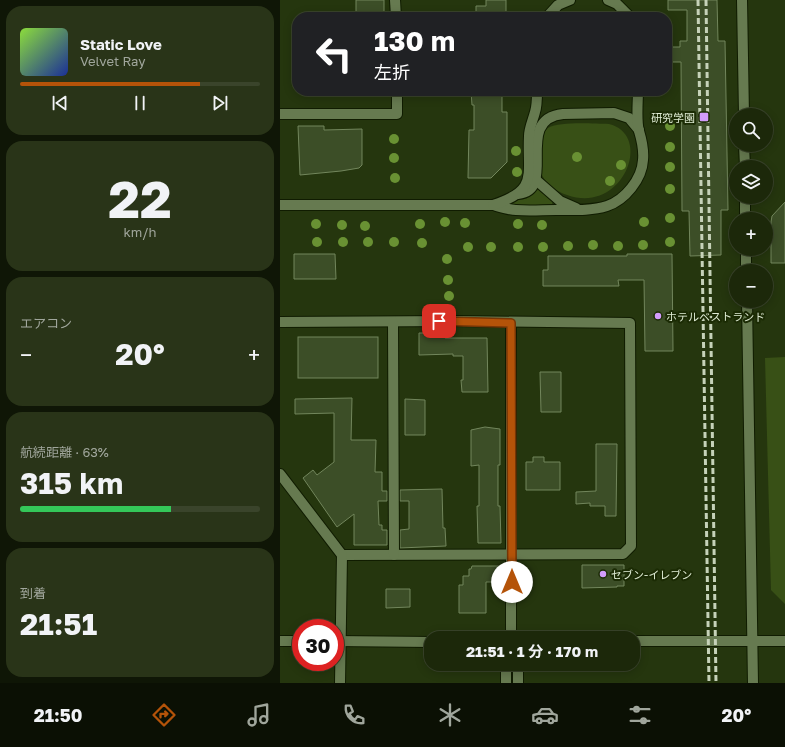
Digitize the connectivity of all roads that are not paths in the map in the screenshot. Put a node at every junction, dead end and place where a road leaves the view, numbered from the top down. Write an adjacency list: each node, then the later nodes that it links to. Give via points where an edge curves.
1 (395, 0): 5 (street)
2 (570, 0): 6 (street, via 558,5)
3 (608, 0): 7 (street)
4 (742, 0): 11 (street)
5 (396, 12)
6 (552, 12)
7 (625, 12)
8 (397, 96): 12 (street, via 398,114)
9 (537, 96): 15 (street, via 537,107 529,135 530,172 523,190)
10 (638, 96): 13 (street)
11 (744, 108)
12 (280, 114)
13 (639, 130): 14 (street, via 629,118 614,113 555,115 545,122 537,138); 18 (street, via 643,142 643,161 638,178 631,189 609,206)
14 (536, 180): 15 (street, via 530,190); 18 (street, via 560,201)
15 (518, 194): 17 (street)
16 (280, 205): 17 (street)
17 (493, 205): 18 (street, via 515,210)
18 (582, 210)
19 (747, 308): 33 (street)
20 (280, 322): 21 (street)
21 (393, 322): 22 (street); 26 (street)
22 (511, 323): 24 (street); 24 (street, via 630,323 631,530 631,546 623,554)
23 (280, 474): 25 (street)
24 (512, 554): 26 (street); 28 (street)
25 (342, 555): 26 (street); 27 (street)
26 (394, 555)
27 (339, 619)
28 (512, 631)
29 (280, 641): 30 (street)
30 (292, 641)
31 (344, 641): 35 (street)
32 (640, 641): 33 (street)
33 (753, 641): 34 (street); 42 (street)
34 (785, 641)
35 (424, 642)
36 (339, 671): 39 (street)
37 (506, 671): 40 (street)
38 (518, 671): 41 (street)
39 (340, 683)
40 (506, 683)
41 (518, 683)
42 (753, 683)

